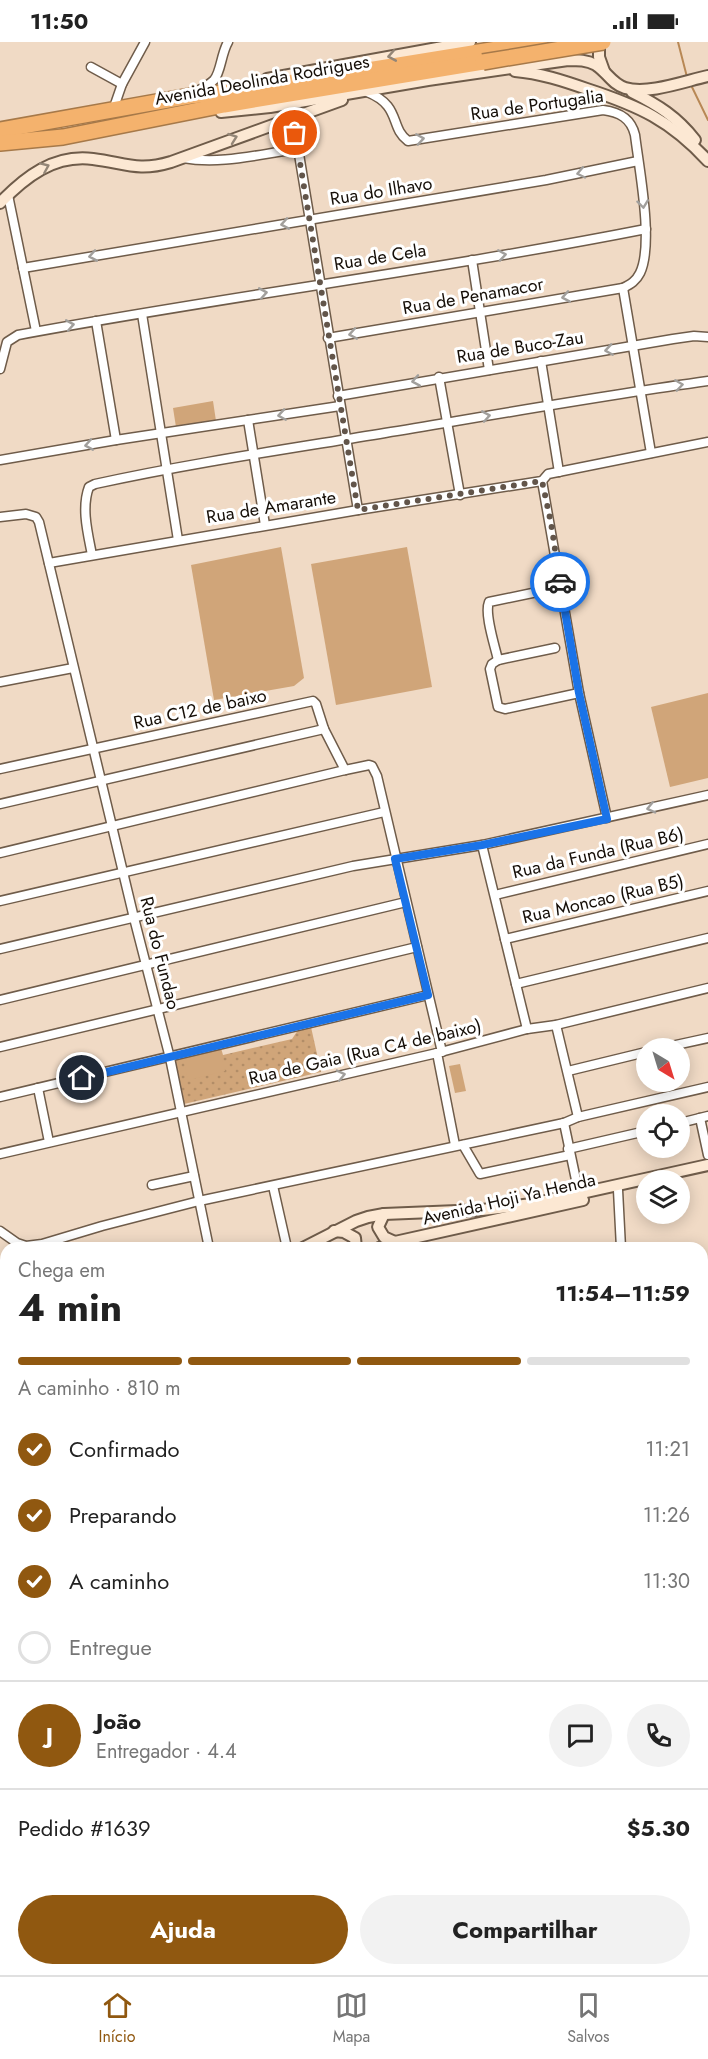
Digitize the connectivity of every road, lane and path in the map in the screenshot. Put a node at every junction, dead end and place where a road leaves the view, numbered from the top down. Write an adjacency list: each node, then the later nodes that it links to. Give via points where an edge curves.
1 (145, 42): 9 (street)
2 (228, 42): 12 (street, via 219,73)
3 (540, 42): 5 (highway, Avenida Deolinda Rodrigues)
4 (601, 42): 5 (highway, Avenida Deolinda Rodrigues, bridge); 7 (main road, via 599,57)
5 (479, 57): 7 (main road, via 582,60); 11 (main road); 12 (highway, Avenida Deolinda Rodrigues, one-way to 12); 14 (highway, Avenida Deolinda Rodrigues); 20 (main road, via 639,107 678,132)
6 (91, 67): 9 (street)
7 (606, 74): 10 (main road)
8 (708, 76): 10 (main road, via 641,90)
9 (122, 84): 13 (street)
10 (624, 87): 20 (main road, via 677,119)
11 (367, 92): 14 (main road, via 219,113); 15 (main road); 21 (street, Rua de Portugalia, one-way to 21, via 390,107 408,141 603,110 617,112 633,127)
12 (190, 96): 13 (highway, Avenida Deolinda Rodrigues)
13 (113, 110): 16 (highway, Avenida Deolinda Rodrigues)
14 (191, 111): 17 (highway, Avenida Deolinda Rodrigues, via 63,137)
15 (293, 118): 18 (street); 19 (main road, one-way to 15)
16 (0, 130)
17 (0, 143)
18 (297, 149): 19 (street, via 225,160); 23 (street)
19 (182, 158): 22 (main road, one-way to 19, via 38,170 70,159 93,159 138,168)
20 (708, 160)
21 (638, 161): 23 (street, Rua do Ilhavo, one-way to 23); 24 (street, Rua de Portugalia, one-way to 24)
22 (5, 195): 26 (street)
23 (309, 219): 26 (street, Rua do Ilhavo, one-way to 26); 27 (street)
24 (646, 229): 25 (street, Rua de Cela, one-way to 24); 28 (street, Rua de Portugalia, via 640,273)
25 (472, 260): 27 (street, Rua de Cela); 29 (street)
26 (23, 268): 32 (street)
27 (319, 283): 30 (street, Rua de Cela, one-way to 27); 34 (street)
28 (623, 288): 29 (street, Rua de Penamacor, one-way to 29); 36 (street)
29 (481, 312): 34 (street, Rua de Penamacor, one-way to 34); 39 (street)
30 (142, 314): 31 (street, Rua de Cela); 48 (street)
31 (96, 321): 32 (street, Rua de Cela, one-way to 31); 50 (street)
32 (36, 331): 35 (street, Rua de Cela)
33 (708, 337): 36 (street, Rua de Buco-Zau)
34 (328, 338): 43 (street)
35 (7, 341): 38 (street)
36 (633, 346): 37 (street, Rua de Buco-Zau, one-way to 37); 42 (street)
37 (541, 361): 39 (street, Rua de Buco-Zau); 44 (street)
38 (0, 369)
39 (489, 370): 40 (street, Rua de Buco-Zau)
40 (439, 377): 43 (street, Rua de Buco-Zau, one-way to 43); 47 (street)
41 (708, 381): 42 (street, one-way to 41)
42 (640, 390): 44 (street); 53 (street)
43 (338, 396): 45 (street)
44 (547, 405): 47 (street, one-way to 44); 56 (street)
45 (340, 406): 46 (street, one-way to 46); 49 (street)
46 (248, 420): 48 (street); 52 (street)
47 (448, 423): 49 (street); 58 (street)
48 (160, 435): 50 (street); 55 (street)
49 (346, 439): 52 (street); 59 (street)
50 (116, 440): 54 (street, one-way to 54)
51 (708, 442): 53 (street, Rua de Amarante)
52 (254, 453): 55 (street); 61 (street)
53 (651, 453): 56 (street, Rua de Amarante)
54 (0, 460)
55 (166, 469): 62 (street); 63 (street, via 89,487 86,501)
56 (559, 472): 57 (street, Rua de Amarante, via 548,474)
57 (542, 481): 58 (street, Rua de Amarante); 70 (street)
58 (460, 495): 59 (street, Rua de Amarante)
59 (358, 510): 61 (street, Rua de Amarante)
60 (0, 517): 64 (street, Rua do Fundao, via 36,517)
61 (265, 525): 62 (street, Rua de Amarante)
62 (178, 540): 63 (street, Rua de Amarante)
63 (92, 555): 64 (street, Rua de Amarante)
64 (50, 562): 68 (street, Rua do Fundao)
65 (542, 591): 67 (street, via 487,605)
66 (555, 648): 67 (street)
67 (498, 660): 70 (street, via 490,669 501,709)
68 (73, 668): 69 (street); 72 (street, Rua do Fundao)
69 (0, 682)
70 (579, 693): 79 (street)
71 (324, 729): 72 (street, Rua C12 de baixo, via 315,702); 74 (street); 75 (street)
72 (93, 748): 73 (street, Rua C12 de baixo); 75 (street, Rua do Fundao)
73 (0, 769)
74 (345, 770): 78 (street, via 372,766); 80 (street)
75 (100, 780): 77 (street); 80 (street, Rua do Fundao)
76 (708, 795): 79 (street, one-way to 79)
77 (0, 804)
78 (384, 812): 84 (street); 85 (street)
79 (607, 819): 82 (street)
80 (112, 826): 83 (street); 85 (street, Rua do Fundao)
81 (708, 844): 87 (street, Rua da Funda (Rua B6))
82 (482, 845): 84 (street); 87 (street)
83 (0, 853)
84 (395, 859): 89 (street); 90 (street)
85 (123, 872): 88 (street); 90 (street, Rua do Fundao)
86 (708, 891): 92 (street, Rua Moncao (Rua B5))
87 (495, 895): 92 (street)
88 (0, 901)
89 (406, 902): 93 (street); 95 (street)
90 (134, 918): 94 (street); 95 (street, Rua do Fundao)
91 (708, 938): 96 (street)
92 (505, 939): 96 (street)
93 (417, 947): 98 (street); 100 (street)
94 (0, 949)
95 (146, 965): 99 (street); 100 (street, Rua do Fundao)
96 (516, 984): 102 (street)
97 (708, 988): 101 (street, Rua de Gaia (Rua C4 de baixo))
98 (428, 995): 106 (street); 108 (street)
99 (0, 1000)
100 (157, 1009): 105 (street); 108 (street, Rua do Fundao)
101 (556, 1025): 102 (street, Rua de Gaia (Rua C4 de baixo)); 109 (street)
102 (527, 1029): 106 (street, Rua de Gaia (Rua C4 de baixo))
103 (708, 1038): 104 (street)
104 (690, 1042)
105 (0, 1047)
106 (439, 1053): 113 (street, Rua de Gaia (Rua C4 de baixo), one-way to 106); 119 (street)
107 (636, 1054): 109 (street)
108 (170, 1058): 111 (street); 113 (street, Rua do Fundao)
109 (568, 1071): 114 (street)
110 (708, 1087): 114 (street)
111 (38, 1088): 112 (street); 118 (street)
112 (0, 1097)
113 (182, 1112): 118 (street, Rua de Gaia (Rua C4 de baixo)); 126 (street, Rua do Fundao)
114 (578, 1117): 116 (street)
115 (704, 1117): 122 (street)
116 (564, 1123): 119 (street); 120 (street)
117 (636, 1134): 120 (street)
118 (49, 1142): 121 (street, Rua de Gaia (Rua C4 de baixo))
119 (459, 1145): 120 (street, via 480,1174); 128 (street)
120 (569, 1152): 131 (street)
121 (0, 1154)
122 (708, 1155)
123 (708, 1165): 131 (main road, Avenida Hoji Ya Henda)
124 (708, 1170): 125 (main road)
125 (690, 1174)
126 (194, 1176): 127 (street); 132 (street, Rua do Fundao)
127 (152, 1185)
128 (273, 1186): 132 (street); 139 (street)
129 (636, 1186): 130 (main road, Avenida Hoji Ya Henda)
130 (618, 1190): 142 (main road, Avenida Hoji Ya Henda); 143 (street)
131 (579, 1194): 133 (main road, Avenida Hoji Ya Henda, via 482,1210)
132 (199, 1201): 137 (street); 138 (street, Rua do Fundao)
133 (384, 1214): 135 (main road, Avenida Hoji Ya Henda); 142 (main road, via 378,1227 384,1238)
134 (0, 1231): 136 (street)
135 (333, 1232): 140 (main road, Avenida Hoji Ya Henda); 141 (main road, via 351,1234)
136 (16, 1242)
137 (49, 1242)
138 (208, 1242)
139 (286, 1242)
140 (314, 1242)
141 (355, 1242)
142 (395, 1242)
143 (621, 1242)

